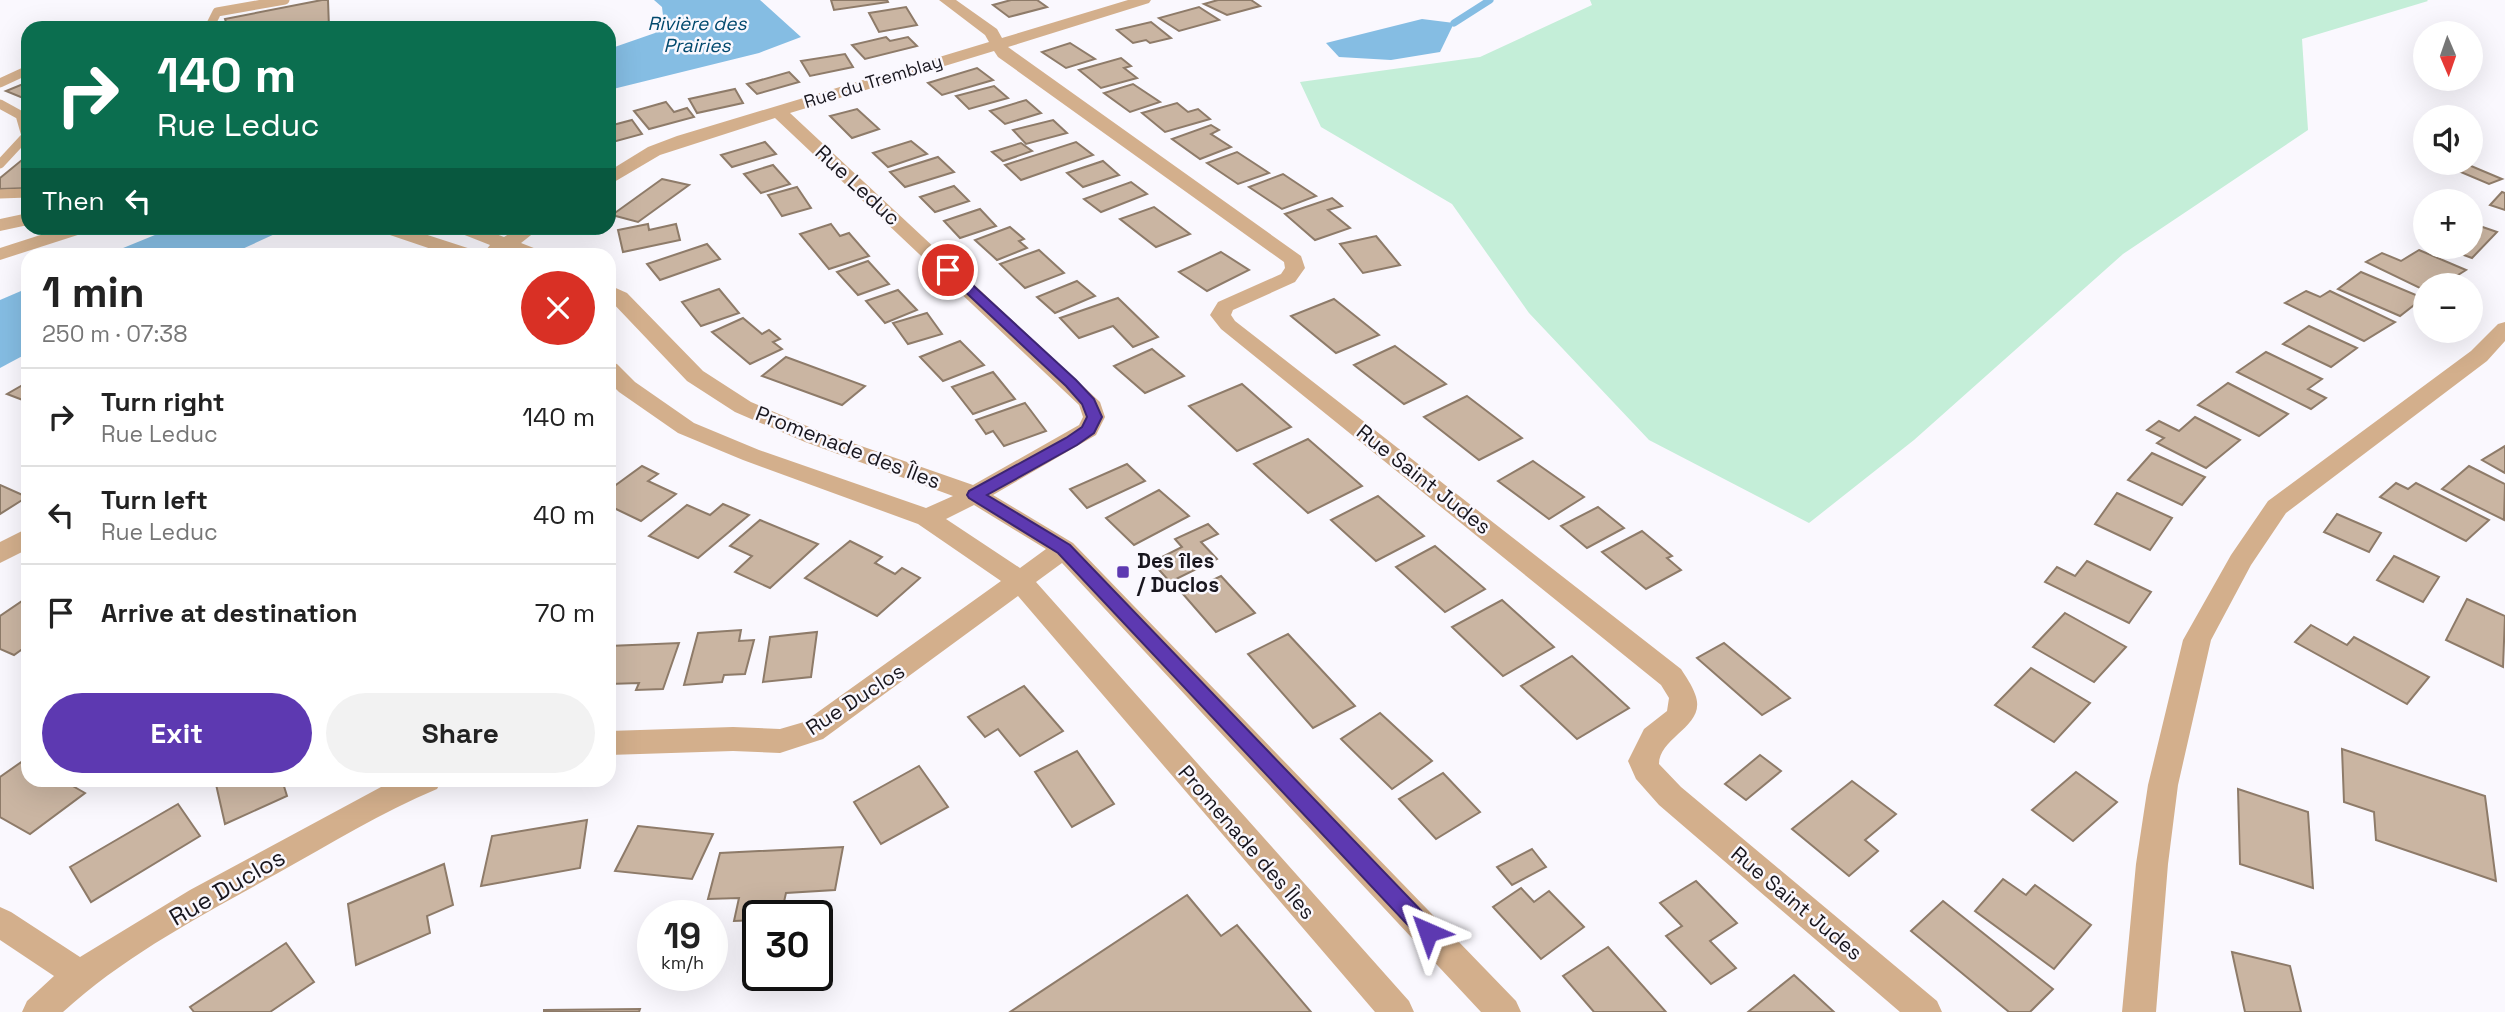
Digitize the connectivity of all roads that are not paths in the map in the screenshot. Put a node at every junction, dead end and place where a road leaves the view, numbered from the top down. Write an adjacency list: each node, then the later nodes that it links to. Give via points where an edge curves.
1 (285, 0): 4 (lane, via 217,12)
2 (946, 0): 5 (street, Rue Saint Judes, via 991,32)
3 (1143, 0): 5 (street, Rue du Tremblay)
4 (212, 21)
5 (998, 43): 9 (street, Rue du Tremblay); 43 (street, Rue Saint Judes, via 1004,54 1294,260 1295,268 1287,278 1225,306 1220,315 1228,325 1671,677 1683,697 1680,716 1654,737 1643,761 1646,770 1670,796)
6 (21, 73): 7 (lane)
7 (0, 83)
8 (0, 104): 10 (lane)
9 (777, 110): 13 (street, Rue du Tremblay, via 661,148); 30 (street, Rue Leduc, via 1089,402 1094,417 1088,429)
10 (21, 118)
11 (21, 141): 12 (lane)
12 (0, 164)
13 (616, 175)
14 (21, 193): 15 (lane)
15 (0, 194)
16 (21, 220): 17 (street)
17 (0, 225)
18 (58, 235): 26 (street)
19 (409, 235): 23 (street)
20 (484, 235): 22 (street)
21 (519, 235): 22 (street)
22 (506, 243): 24 (street); 25 (street)
23 (449, 248)
24 (499, 248)
25 (518, 248)
26 (0, 254)
27 (616, 295): 30 (street, Promenade des Îles, via 695,376 743,407)
28 (2505, 328): 44 (street, via 2479,356 2277,507 2240,561 2197,640 2163,785)
29 (616, 376): 31 (street, Promenade des Îles, via 686,428)
30 (975, 495): 31 (street, Rue Leduc); 33 (street, Promenade des Îles)
31 (927, 518): 35 (street, Promenade des Îles)
32 (21, 541): 34 (street)
33 (1064, 549): 35 (street, Rue Duclos); 42 (street, Promenade des Îles)
34 (0, 554)
35 (1020, 582): 36 (street, Rue Duclos, via 813,731 780,741); 41 (street, Promenade des Îles)
36 (616, 744)
37 (388, 788): 39 (street, Rue Duclos)
38 (0, 922): 39 (street)
39 (80, 975): 40 (street, Rue Duclos)
40 (39, 1012)
41 (1397, 1012)
42 (1504, 1012)
43 (1925, 1012)
44 (2139, 1012)

